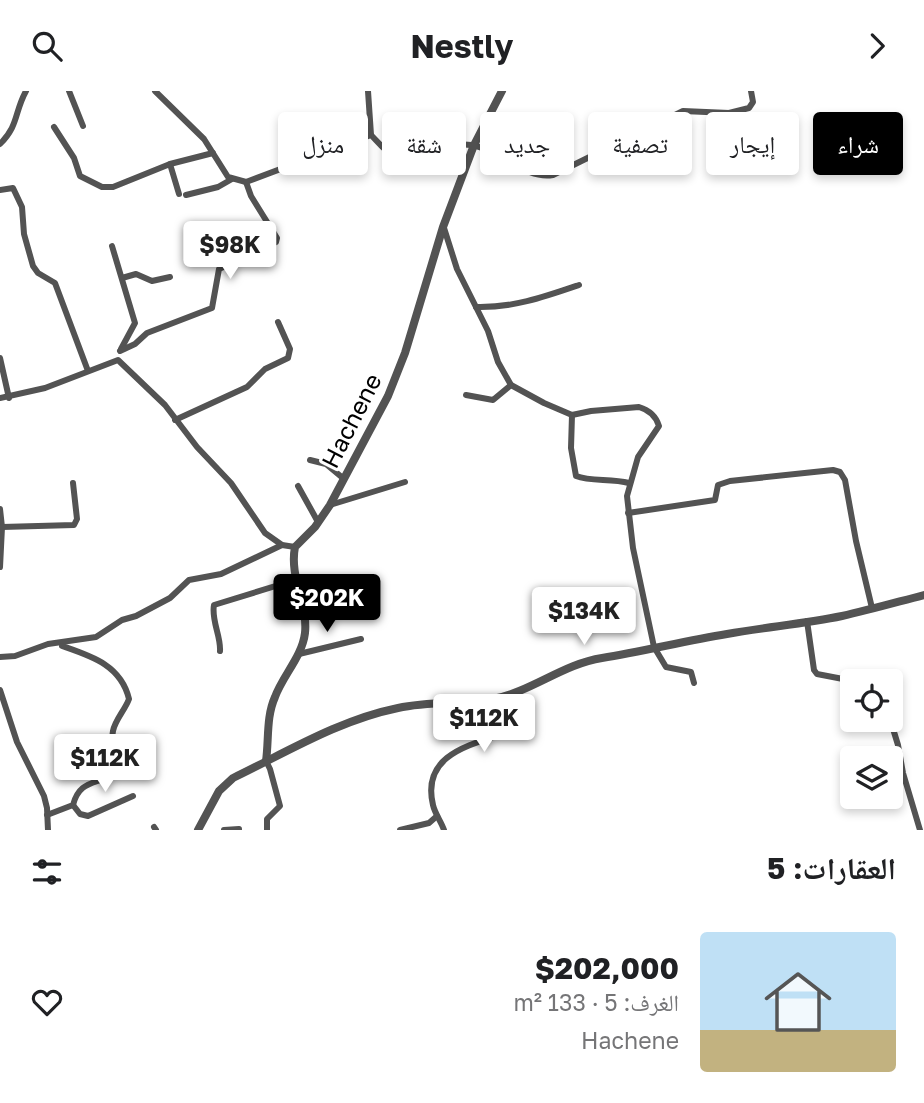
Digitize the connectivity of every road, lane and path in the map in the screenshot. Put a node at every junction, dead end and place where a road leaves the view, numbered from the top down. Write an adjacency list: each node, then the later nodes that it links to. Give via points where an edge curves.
1 (26, 91): 10 (street, via 14,129)
2 (69, 91): 8 (street)
3 (155, 91): 12 (street)
4 (368, 91): 9 (street)
5 (502, 91): 11 (street, Hachene)
6 (751, 91): 11 (street, via 749,108 729,113 683,111 553,175 539,175)
7 (54, 127): 13 (street, via 80,176 102,187)
8 (83, 127)
9 (371, 135): 11 (street, via 398,157 450,145); 15 (street)
10 (0, 144)
11 (474, 145): 17 (street, Hachene)
12 (213, 153): 13 (street); 14 (street)
13 (170, 165): 14 (street, via 182,194)
14 (232, 180): 15 (street)
15 (246, 182): 24 (street, via 276,242 219,269 212,309 147,333)
16 (0, 190): 27 (street, via 12,188 20,202 31,262 38,273 55,283)
17 (443, 227): 22 (street); 35 (street, Hachene, via 398,372)
18 (112, 246): 20 (street)
19 (170, 277): 20 (street, via 152,281 136,274)
20 (122, 278): 24 (street, via 135,323)
21 (579, 285): 22 (street, via 524,303)
22 (476, 307): 28 (street)
23 (278, 322): 33 (street, via 290,349 288,358 265,369 247,387)
24 (120, 352): 26 (street)
25 (0, 358): 31 (street)
26 (118, 360): 27 (street); 33 (street, via 156,394)
27 (88, 371): 31 (street)
28 (511, 385): 29 (street, via 493,400); 32 (street)
29 (466, 395)
30 (0, 398): 31 (street)
31 (9, 398)
32 (572, 415): 38 (street, via 570,448 576,477); 38 (street, via 639,407 653,415 659,426 638,457)
33 (175, 420): 45 (street, via 230,483 265,533)
34 (310, 460): 35 (street, via 326,464)
35 (344, 479): 40 (street, Hachene)
36 (405, 482): 40 (street)
37 (73, 483): 44 (street, via 74,524)
38 (629, 483): 42 (street)
39 (298, 486): 43 (street)
40 (330, 505): 43 (street, Hachene)
41 (0, 509): 44 (street)
42 (628, 513): 50 (street, via 715,500 718,485 730,481 840,472); 54 (street)
43 (318, 522): 46 (street, Hachene)
44 (2, 527): 47 (street)
45 (282, 545): 46 (street); 53 (street, via 221,574 189,580 170,598 122,620 102,635)
46 (295, 547): 48 (street)
47 (0, 567)
48 (296, 580): 55 (street, via 214,605); 56 (street, via 305,621)
49 (924, 595): 50 (street)
50 (872, 608): 51 (street)
51 (807, 621): 54 (street); 58 (street, via 814,670)
52 (361, 639): 56 (street)
53 (57, 643): 57 (street); 65 (street, via 110,666 129,699 113,729 116,772 82,787)
54 (654, 647): 59 (street, via 666,667 691,672); 61 (street, via 583,662)
55 (220, 651)
56 (299, 654): 63 (street, via 272,705)
57 (0, 657)
58 (840, 678)
59 (694, 683)
60 (0, 690): 66 (street, via 17,742 44,796)
61 (494, 699): 63 (street, via 427,703 377,713 338,726); 67 (street, via 500,732 457,749 439,765 432,786)
62 (893, 732): 75 (street)
63 (266, 761): 70 (street, via 225,785); 72 (street, via 280,806 267,819)
64 (133, 796): 65 (street, via 88,816)
65 (73, 805): 66 (street)
66 (47, 815): 69 (street)
67 (437, 816): 73 (street, via 429,823); 74 (street)
68 (239, 829): 71 (street)
69 (48, 830)
70 (198, 830)
71 (224, 830)
72 (267, 830)
73 (400, 830)
74 (444, 830)
75 (920, 830)

